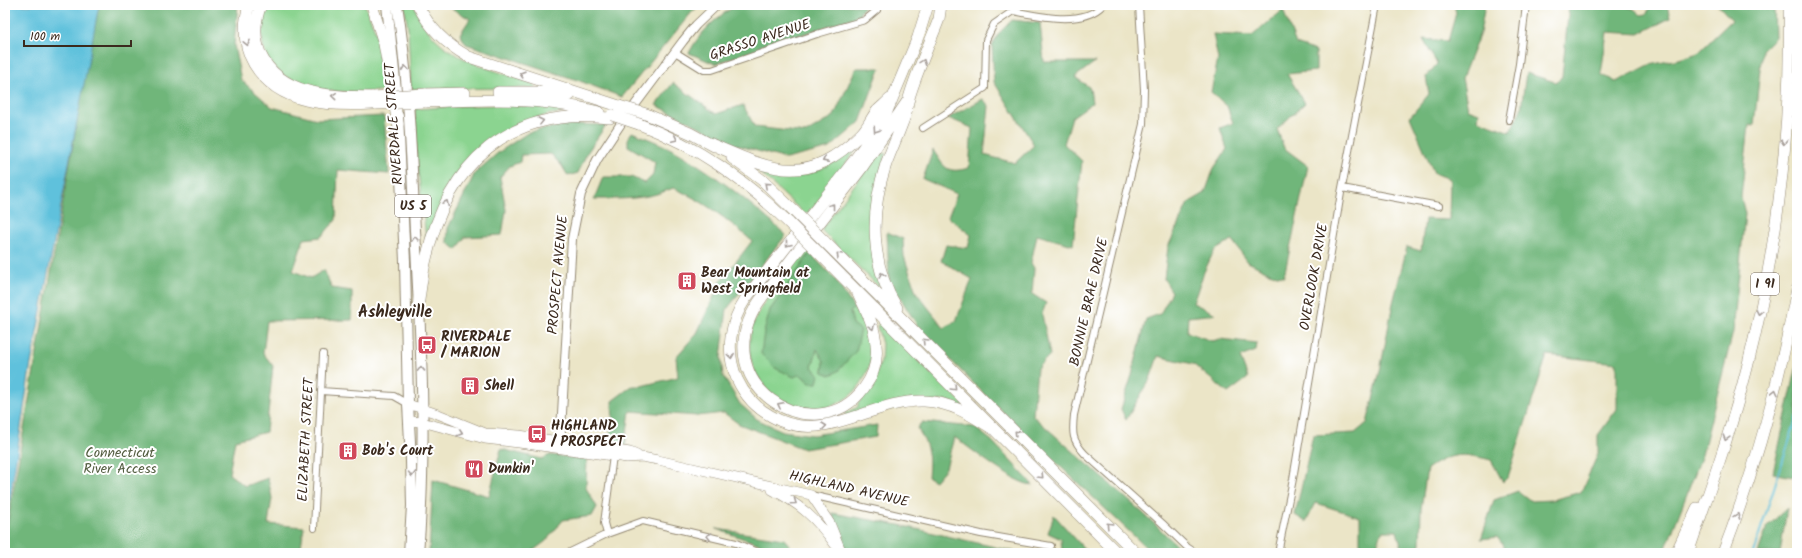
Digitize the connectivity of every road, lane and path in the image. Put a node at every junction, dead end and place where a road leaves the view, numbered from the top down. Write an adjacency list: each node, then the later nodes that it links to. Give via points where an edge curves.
1 (249, 5): 21 (highway, one-way to 21, via 245,24 246,44 257,68 271,84 288,94 315,102 341,105)
2 (261, 5): 21 (highway, one-way to 2, via 320,94 281,79 268,66 257,42 256,27)
3 (372, 5): 24 (highway, via 384,44)
4 (387, 5): 24 (main road, RIVERDALE STREET / US 5)
5 (397, 5): 31 (main road, RIVERDALE STREET / US 5, one-way to 5, via 409,123)
6 (418, 5): 20 (highway, one-way to 6, via 469,57 448,44 438,34)
7 (717, 5): 16 (street, PROSPECT AVENUE, via 696,25)
8 (928, 5): 17 (highway)
9 (941, 5): 19 (highway, one-way to 9, via 939,19)
10 (1103, 5): 25 (street, via 1078,17 1057,19 1013,11 994,24 986,40 986,88)
11 (1139, 5): 57 (street, BONNIE BRAE DRIVE, via 1143,124 1074,415 1073,435 1075,442 1085,454 1186,547)
12 (1377, 5): 27 (street, OVERLOOK DRIVE)
13 (1526, 5): 23 (street)
14 (1788, 5): 41 (highway, I 91, one-way to 41, via 1788,87 1776,216 1753,344)
15 (877, 10): 16 (street, GRASSO AVENUE, via 865,20 712,70 704,70)
16 (675, 52): 40 (street, PROSPECT AVENUE, via 642,94 597,160 578,203 569,279)
17 (894, 96): 26 (highway, one-way to 26, via 877,111 849,146 826,160 806,167 792,170 774,168); 39 (highway, one-way to 39, via 886,114 865,146 739,309 730,340 733,367 740,384 752,401 769,415 789,424 826,426 898,404 923,401 956,408)
18 (425, 98): 20 (highway, via 538,92 570,94); 21 (highway, bridge); 22 (highway, via 525,100 563,104)
19 (909, 99): 30 (highway, one-way to 19, via 871,322 876,344 873,370 863,390 847,404 820,414 792,410 768,397 753,380 745,359 744,337 750,315 861,169); 32 (highway, one-way to 19, via 889,294 883,278 876,248 875,228 881,184 906,115)
20 (599, 100): 26 (highway, bridge, via 646,114)
21 (373, 101)
22 (611, 117): 30 (highway, one-way to 30, bridge, via 633,122 675,139 718,163 754,190); 31 (highway, one-way to 22, via 426,259 434,230 453,190 478,156 505,136 534,122 568,116)
23 (1509, 120)
24 (398, 124): 35 (main road, RIVERDALE STREET / US 5, via 405,261)
25 (923, 128)
26 (709, 143): 32 (highway, one-way to 26, bridge, via 795,212 748,170)
27 (1342, 188): 28 (street); 58 (street, OVERLOOK DRIVE, via 1292,485)
28 (1439, 206)
29 (1797, 289): 61 (highway, I 91, one-way to 29, via 1751,477 1769,415)
30 (857, 291): 39 (highway, one-way to 39)
31 (418, 308): 36 (main road, RIVERDALE STREET / US 5, one-way to 31)
32 (906, 322): 56 (highway, one-way to 32)
33 (323, 354): 34 (street, ELIZABETH STREET)
34 (321, 391): 35 (street, via 394,396); 47 (street, ELIZABETH STREET)
35 (408, 404): 36 (main road, HIGHLAND AVENUE); 37 (main road, RIVERDALE STREET / US 5)
36 (422, 408): 38 (main road, RIVERDALE STREET / US 5); 40 (main road, HIGHLAND AVENUE, via 485,433 519,435)
37 (409, 421): 38 (main road, HIGHLAND AVENUE); 50 (main road, RIVERDALE STREET / US 5, one-way to 50, via 412,491)
38 (422, 422): 40 (main road, HIGHLAND AVENUE, one-way to 40, via 476,438); 51 (main road, RIVERDALE STREET / US 5, via 422,506)
39 (993, 429): 55 (highway, one-way to 55)
40 (561, 445): 42 (main road, HIGHLAND AVENUE); 43 (main road, HIGHLAND AVENUE, via 630,452)
41 (1722, 452): 59 (highway); 60 (highway, I 91)
42 (613, 456): 43 (main road, HIGHLAND AVENUE); 48 (street, via 604,523)
43 (642, 457): 44 (main road, HIGHLAND AVENUE)
44 (760, 483): 45 (main road, HIGHLAND AVENUE, via 811,495); 46 (main road, one-way to 46, via 793,500)
45 (822, 501): 46 (main road); 49 (street, HIGHLAND AVENUE); 54 (main road)
46 (808, 512): 54 (main road)
47 (314, 528)
48 (607, 534): 52 (street); 53 (street, one-way to 48, via 741,544 647,521)
49 (1051, 546)
50 (409, 553)
51 (418, 553)
52 (568, 553)
53 (759, 553)
54 (841, 553)
55 (1117, 553)
56 (1136, 553)
57 (1196, 553)
58 (1278, 553)
59 (1676, 553)
60 (1688, 553)
61 (1724, 553)

